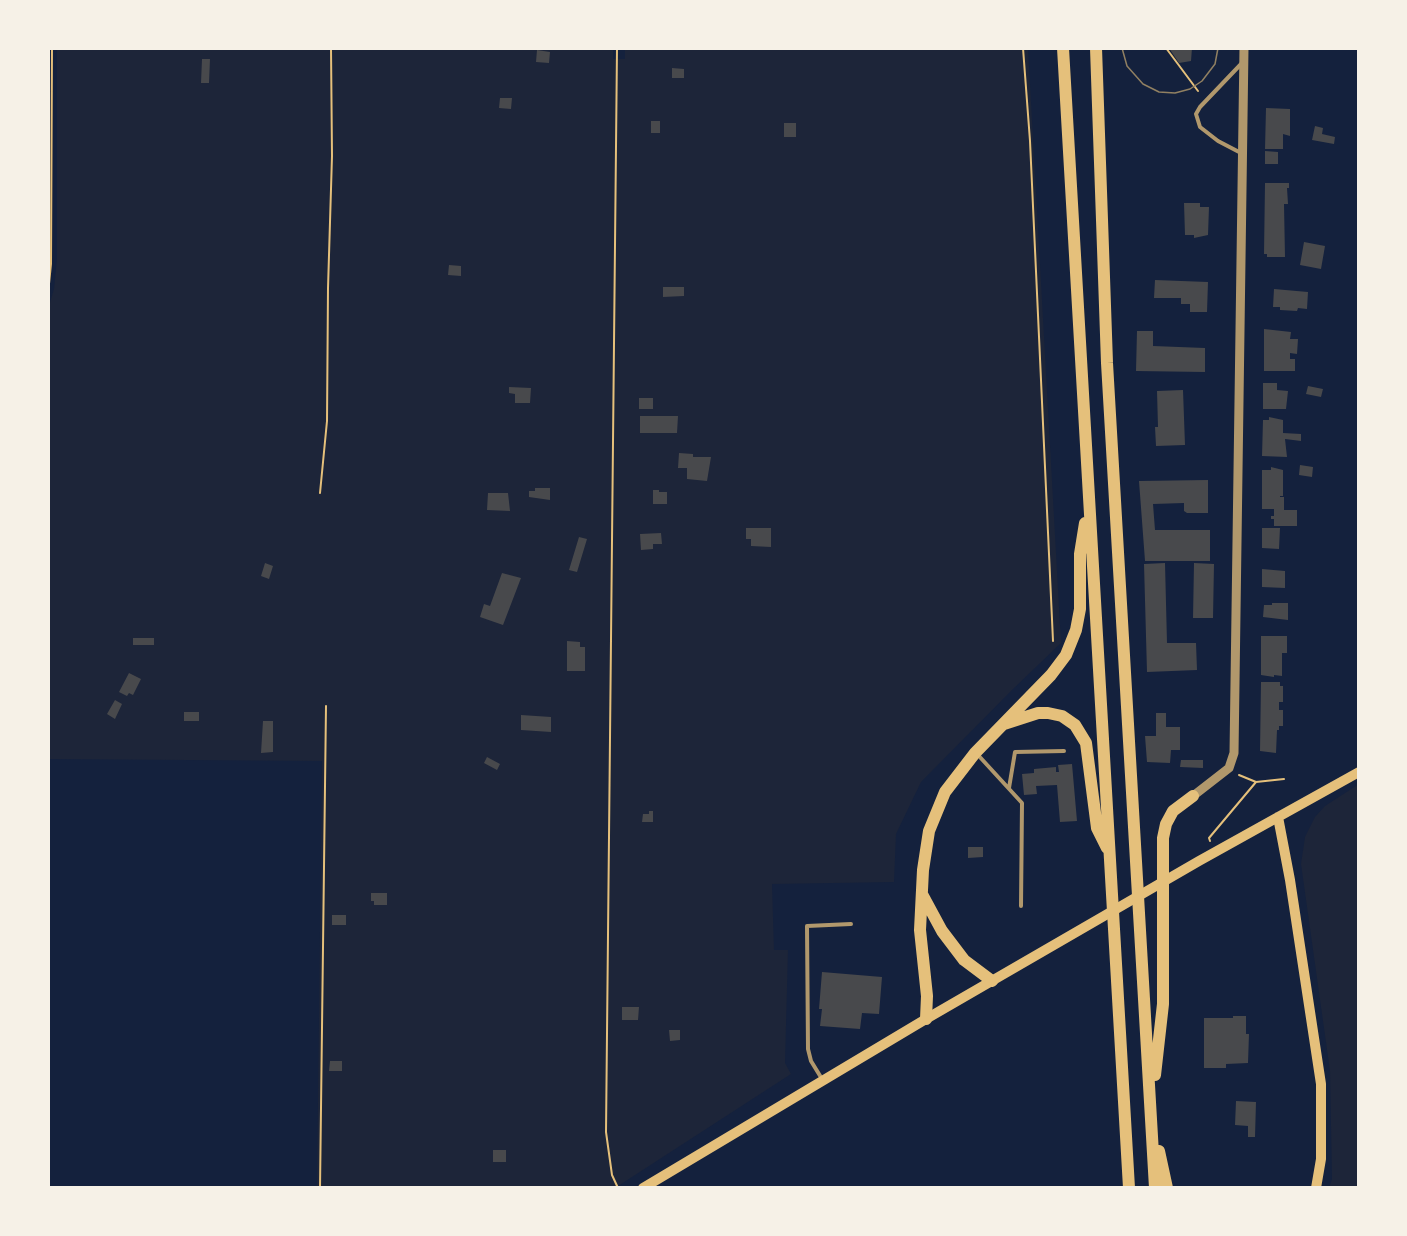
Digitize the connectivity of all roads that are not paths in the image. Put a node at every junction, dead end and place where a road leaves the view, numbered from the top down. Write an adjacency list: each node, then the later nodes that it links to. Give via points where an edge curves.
1 (1063, 48): 6 (highway)
2 (1096, 48): 21 (highway, via 1107,363)
3 (1244, 48): 4 (street)
4 (1244, 61): 5 (street); 5 (lane, via 1196,114 1200,127)
5 (1244, 154): 12 (street, via 1234,753 1229,768)
6 (1089, 501): 7 (highway, via 1080,554 1080,609 1072,643 1051,675); 14 (highway)
7 (1003, 724): 9 (highway); 14 (highway, via 1048,712 1075,725 1086,743 1097,828)
8 (1064, 751): 11 (lane, via 1015,752)
9 (975, 753): 11 (lane); 15 (highway, via 945,792 929,831)
10 (1359, 772): 13 (main road)
11 (1009, 789): 16 (lane, via 1022,803)
12 (1193, 796): 21 (highway, via 1173,811 1163,837 1162,1004)
13 (1278, 818): 18 (main road); 26 (main road, via 1321,1084 1321,1159)
14 (1110, 855): 23 (highway)
15 (922, 893): 18 (highway, via 942,931 964,960); 19 (highway, via 920,930)
16 (1021, 906)
17 (851, 924): 20 (lane, via 807,926 808,1049)
18 (992, 981): 19 (main road)
19 (926, 1019): 20 (main road)
20 (823, 1080): 22 (main road)
21 (1151, 1112): 24 (highway); 25 (highway)
22 (643, 1188)
23 (1129, 1188)
24 (1155, 1188)
25 (1167, 1188)
26 (1316, 1188)

